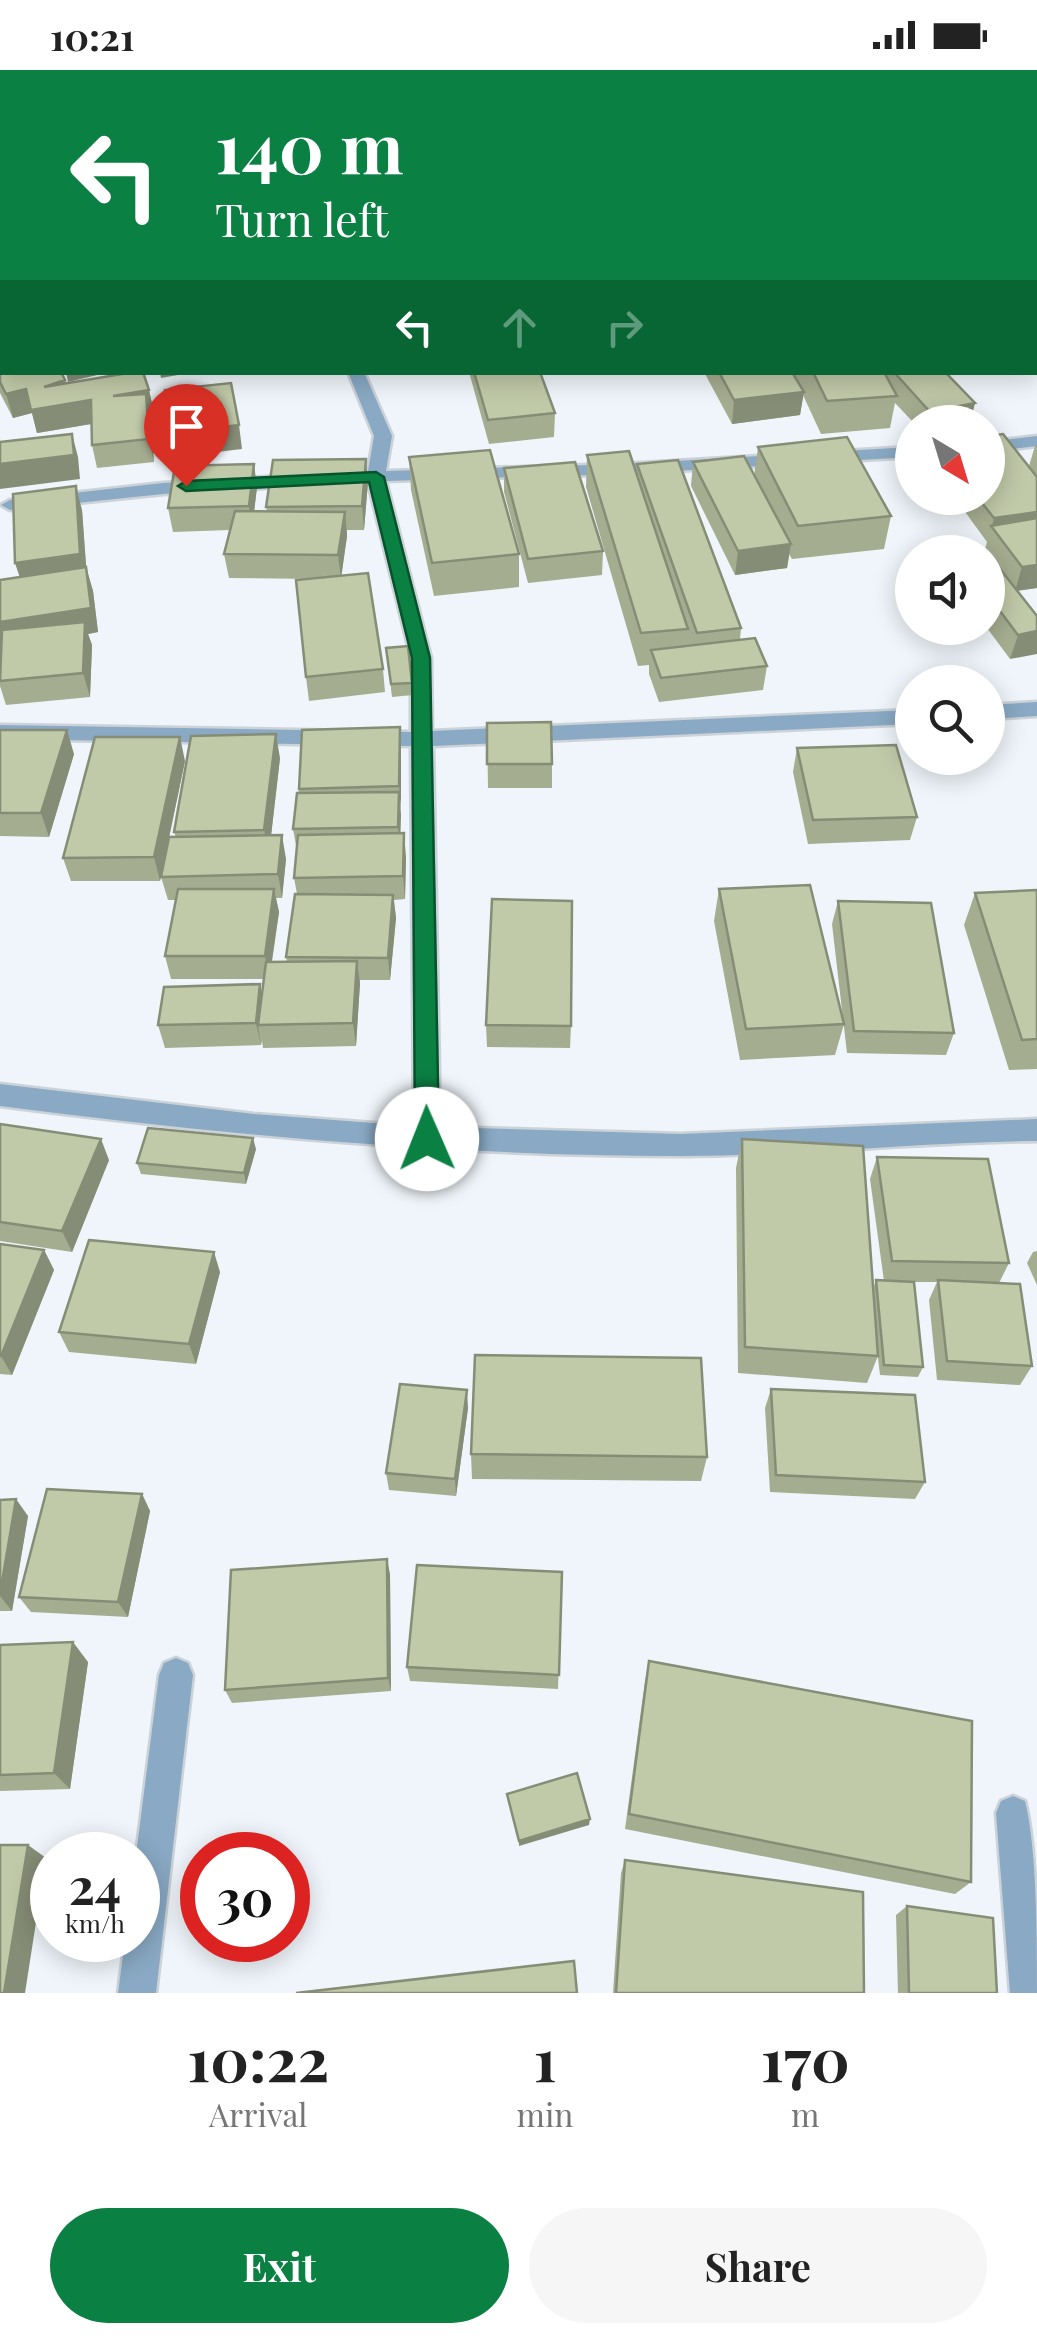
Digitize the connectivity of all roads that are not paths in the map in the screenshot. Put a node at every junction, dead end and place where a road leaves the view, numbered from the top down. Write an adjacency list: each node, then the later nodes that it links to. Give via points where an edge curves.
1 (358, 375): 5 (street, via 383,436)
2 (1037, 441): 3 (street)
3 (1005, 445)
4 (895, 453): 5 (street)
5 (376, 477): 6 (street, via 122,489); 11 (street, via 421,658)
6 (10, 505)
7 (1037, 709): 8 (street)
8 (1005, 711)
9 (895, 719): 11 (street)
10 (0, 732): 11 (street)
11 (420, 740): 14 (street)
12 (0, 1095): 14 (street)
13 (1037, 1130): 14 (street, via 683,1145)
14 (427, 1139)
15 (176, 1675): 17 (street)
16 (1013, 1813): 18 (street)
17 (137, 1993)
18 (1029, 1993)

